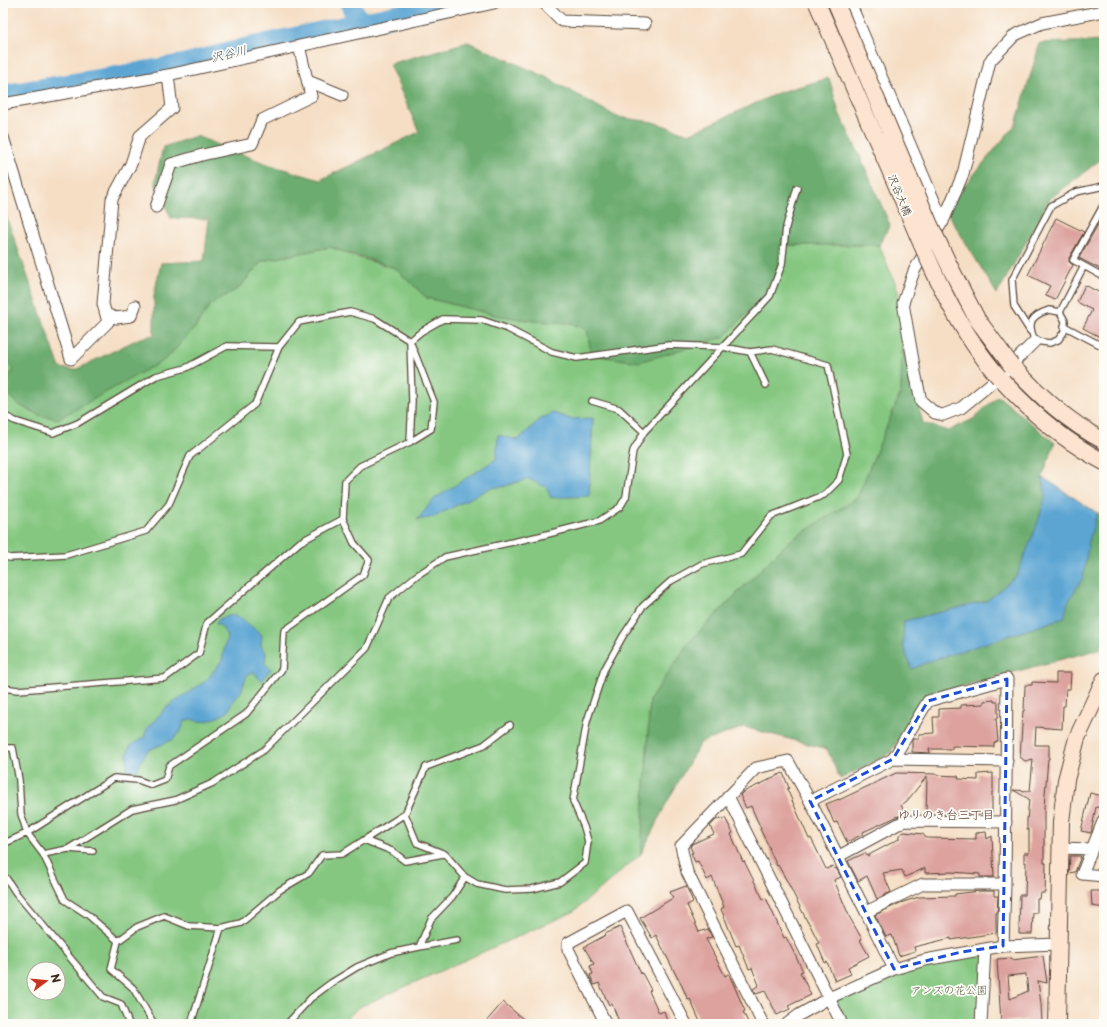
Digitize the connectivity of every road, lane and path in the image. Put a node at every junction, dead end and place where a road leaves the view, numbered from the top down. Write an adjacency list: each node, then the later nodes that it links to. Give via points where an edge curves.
1 (494, 3): 8 (street)
2 (544, 3): 7 (street, via 562,21)
3 (817, 3): 33 (street, 沢谷大橋, bridge, via 957,318)
4 (836, 3): 32 (street, 沢谷大橋, bridge, via 952,271 977,319)
5 (850, 3): 18 (street)
6 (1104, 11): 18 (street, via 1042,23 1015,35 990,60 963,174)
7 (645, 24)
8 (299, 46): 9 (street); 10 (street)
9 (168, 76): 12 (street); 23 (street, via 172,108 140,136 131,164 112,199 103,304)
10 (308, 82): 11 (street); 17 (street, via 311,96 262,120 252,144 202,154 172,164)
11 (342, 95)
12 (3, 104)
13 (3, 137): 23 (street, via 71,359 108,322)
14 (1104, 186): 25 (lane, via 1076,192 1051,206 1012,280 1014,306)
15 (797, 188): 29 (lane, via 786,227 782,264 770,296)
16 (1104, 204): 19 (lane, via 1072,260)
17 (156, 207)
18 (942, 222): 33 (street, via 914,271 903,303 921,401 943,415 961,408)
19 (1084, 266): 20 (lane); 22 (lane)
20 (1104, 277)
21 (135, 306): 23 (street, via 131,316 116,318)
22 (1060, 312): 24 (lane, via 1065,321); 25 (lane, via 1049,310 1038,314 1031,320)
23 (106, 314)
24 (1064, 326): 27 (lane, via 1064,332 1058,340 1050,343); 30 (lane)
25 (1030, 331): 27 (lane)
26 (410, 341): 28 (lane, via 375,319 350,312 299,322); 29 (lane, via 443,320 482,320 508,329 552,352 577,358 669,345); 39 (lane); 39 (lane, via 434,402 431,429)
27 (1035, 341): 32 (street)
28 (279, 347): 36 (lane, via 227,346 186,368 156,376 78,423 53,433); 42 (lane, via 255,404 190,456 169,504 146,531 66,555 10,558)
29 (723, 347): 31 (lane); 37 (lane)
30 (1104, 347)
31 (750, 352): 34 (lane); 64 (lane, via 772,349 828,365 847,454 839,480 824,495 771,516 741,554 702,564 670,581 644,606 623,636 604,670 587,721 573,801 588,841 585,863 560,882 532,889 505,890 477,884)
32 (1011, 365): 33 (street); 38 (street, 沢谷大橋, via 1061,414)
33 (1000, 378): 40 (street, 沢谷大橋, via 1054,430)
34 (766, 384)
35 (592, 401): 37 (lane, via 619,409)
36 (3, 415)
37 (644, 432): 58 (lane, via 633,451 626,497 620,507 599,521 446,557 416,576 389,598 367,648 264,750 207,786 175,800 132,809)
38 (1104, 441)
39 (410, 442): 41 (lane, via 360,466 344,481)
40 (1104, 462)
41 (343, 519): 44 (lane, via 300,542 207,623 199,653 165,678 18,690); 54 (lane, via 354,543 369,560 362,575 284,630 282,669 246,714 169,766 164,780 152,785 138,780 114,778)
42 (3, 556)
43 (1104, 680): 57 (street, via 1077,738 1068,773)
44 (3, 688)
45 (510, 725): 51 (lane, via 484,744 426,767)
46 (3, 748): 54 (lane, via 13,748 19,780 21,814)
47 (893, 759): 48 (street); 48 (street, via 928,701 1007,679); 50 (street)
48 (1006, 761): 53 (street)
49 (728, 796): 50 (street, via 756,768 788,761); 77 (street); 85 (street, via 680,846 687,872)
50 (810, 801): 63 (street)
51 (405, 814): 55 (lane); 62 (lane, via 417,842)
52 (1104, 819): 59 (street)
53 (1006, 822): 63 (street, via 904,821); 67 (street)
54 (27, 833): 56 (lane); 61 (lane)
55 (364, 840): 62 (lane, via 392,851 405,861); 69 (lane, via 342,854 322,855 309,874 280,890 241,923)
56 (3, 844)
57 (1060, 848): 59 (street); 72 (street)
58 (68, 849): 60 (lane); 61 (lane)
59 (1092, 849): 65 (street, via 1082,874)
60 (93, 851)
61 (43, 854): 71 (lane, via 65,900 88,915)
62 (445, 854): 64 (lane)
63 (839, 856): 68 (street)
64 (464, 876): 74 (lane, via 452,897 431,919)
65 (1104, 876)
66 (3, 877): 79 (lane, via 103,997 121,1004)
67 (1005, 884): 68 (street, via 923,884); 73 (street)
68 (866, 912): 76 (street)
69 (220, 928): 71 (lane, via 189,926 164,916 137,927); 81 (lane)
70 (457, 940): 74 (lane)
71 (118, 941): 80 (lane, via 111,969 133,988)
72 (1058, 944): 73 (street); 88 (street)
73 (1003, 946): 75 (street)
74 (419, 947): 82 (lane, via 391,953 357,967 311,998)
75 (984, 948): 76 (street); 78 (street)
76 (894, 969): 77 (street)
77 (829, 998): 86 (street); 87 (street)
78 (978, 1023)
79 (129, 1024)
80 (154, 1024)
81 (192, 1024)
82 (287, 1024)
83 (606, 1024): 84 (street, via 568,948 568,943 628,911)
84 (686, 1024)
85 (762, 1024)
86 (787, 1024)
87 (842, 1024)
88 (1057, 1024)

